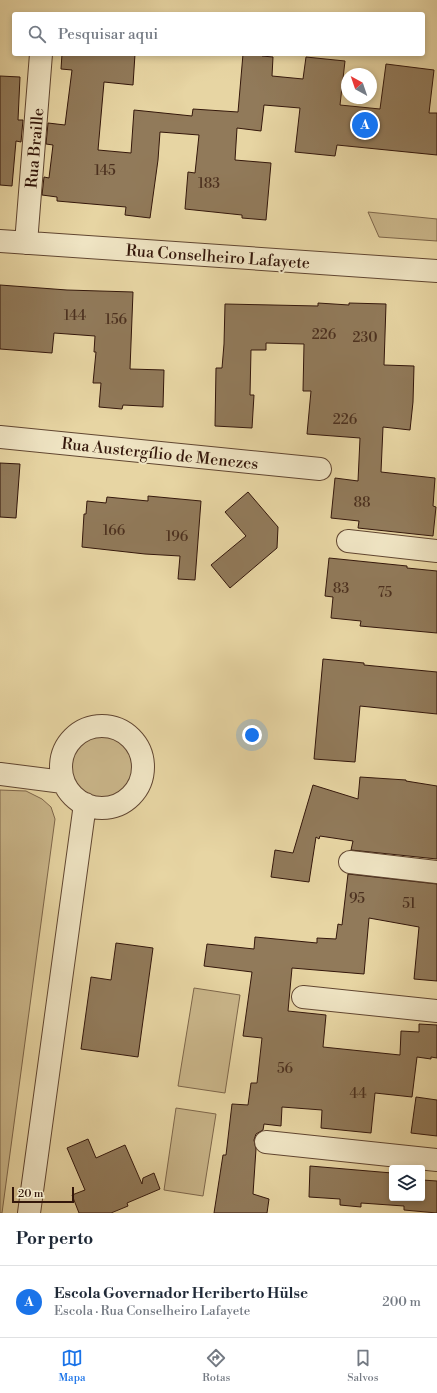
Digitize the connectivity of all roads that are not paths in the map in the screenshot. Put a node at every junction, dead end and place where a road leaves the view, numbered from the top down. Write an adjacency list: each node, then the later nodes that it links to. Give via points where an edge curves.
1 (41, 56): 3 (street, Rua Braille)
2 (0, 241): 3 (street, Rua Conselheiro Lafayete)
3 (26, 243): 4 (street, Rua Conselheiro Lafayete)
4 (437, 271)
5 (0, 438): 6 (street, Rua Austergílio de Menezes)
6 (320, 469)
7 (348, 541): 8 (street)
8 (437, 551)
9 (0, 774): 10 (street)
10 (63, 782): 11 (street, via 68,791); 11 (street, via 63,754 70,741 80,732 93,727 108,726 121,730 132,739 140,750 143,764 141,778 135,791 112,807 98,808)
11 (85, 804): 18 (street)
12 (350, 862): 13 (street)
13 (437, 872)
14 (303, 997): 15 (street)
15 (437, 1011)
16 (266, 1142): 17 (street)
17 (437, 1160)
18 (29, 1213)

